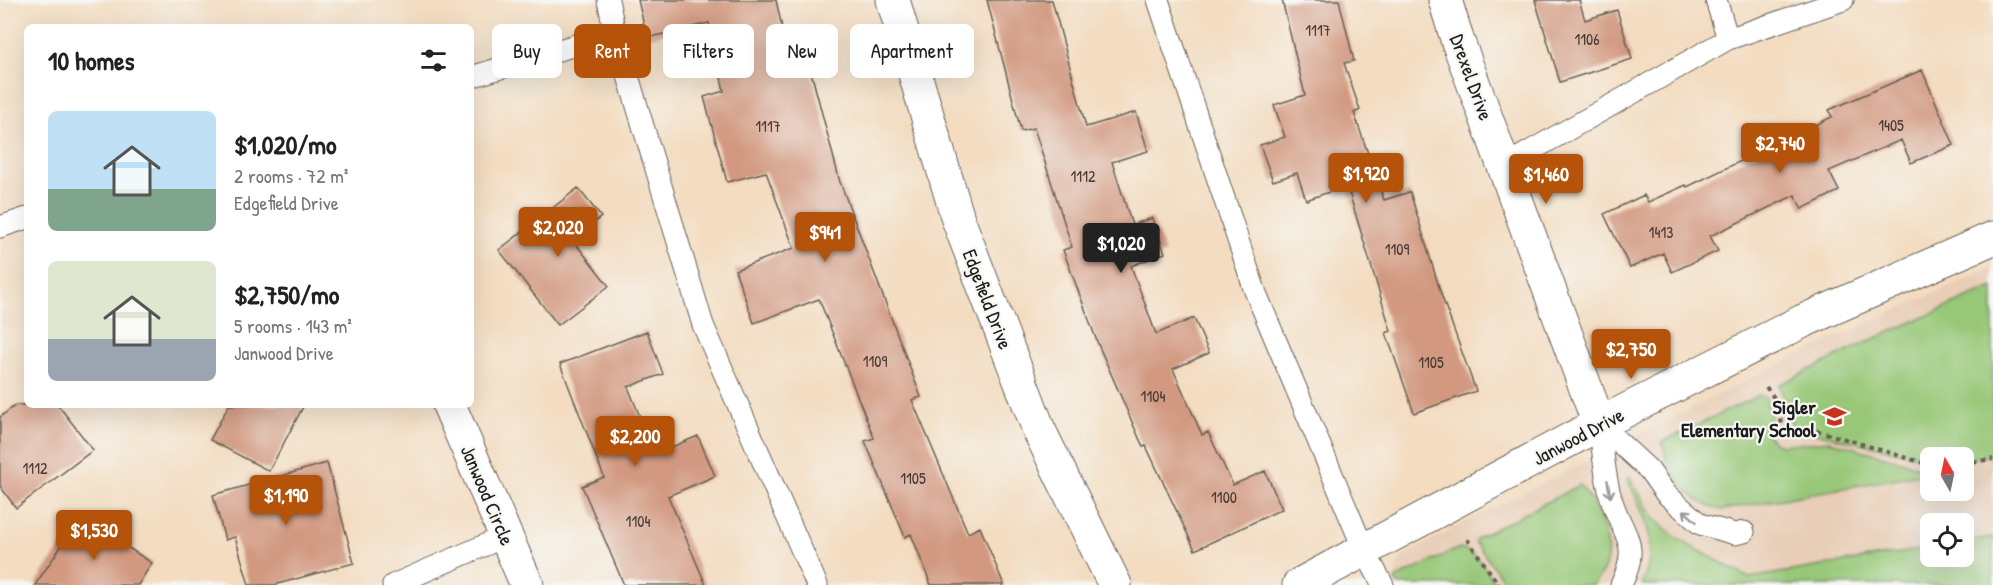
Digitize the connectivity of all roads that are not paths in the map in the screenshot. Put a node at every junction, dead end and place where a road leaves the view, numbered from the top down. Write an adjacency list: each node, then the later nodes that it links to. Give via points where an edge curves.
1 (608, 0): 7 (lane)
2 (893, 0): 24 (street, Edgefield Drive, via 958,219 1039,429)
3 (1158, 0): 20 (lane, via 1255,291)
4 (1446, 0): 12 (street, Drexel Drive)
5 (1716, 0): 8 (lane)
6 (1842, 0): 8 (lane)
7 (613, 24)
8 (1728, 39): 12 (lane)
9 (574, 46): 10 (lane)
10 (474, 76)
11 (629, 78): 23 (lane, via 703,325)
12 (1504, 166): 17 (street, Drexel Drive)
13 (24, 219): 14 (lane)
14 (0, 227)
15 (1993, 238): 17 (street, Janwood Drive, via 1803,321)
16 (450, 408): 19 (street, Janwood Circle)
17 (1599, 424): 18 (lane, one-way to 17, via 1735,534 1700,524); 20 (street, Janwood Drive); 27 (lane, one-way to 27, via 1611,498 1627,531 1631,564)
18 (1744, 532)
19 (506, 536): 21 (lane); 22 (street, Janwood Circle)
20 (1364, 550): 25 (street, Janwood Drive); 26 (lane)
21 (393, 585)
22 (527, 585)
23 (817, 585)
24 (1115, 585)
25 (1299, 585)
26 (1383, 585)
27 (1621, 585)

